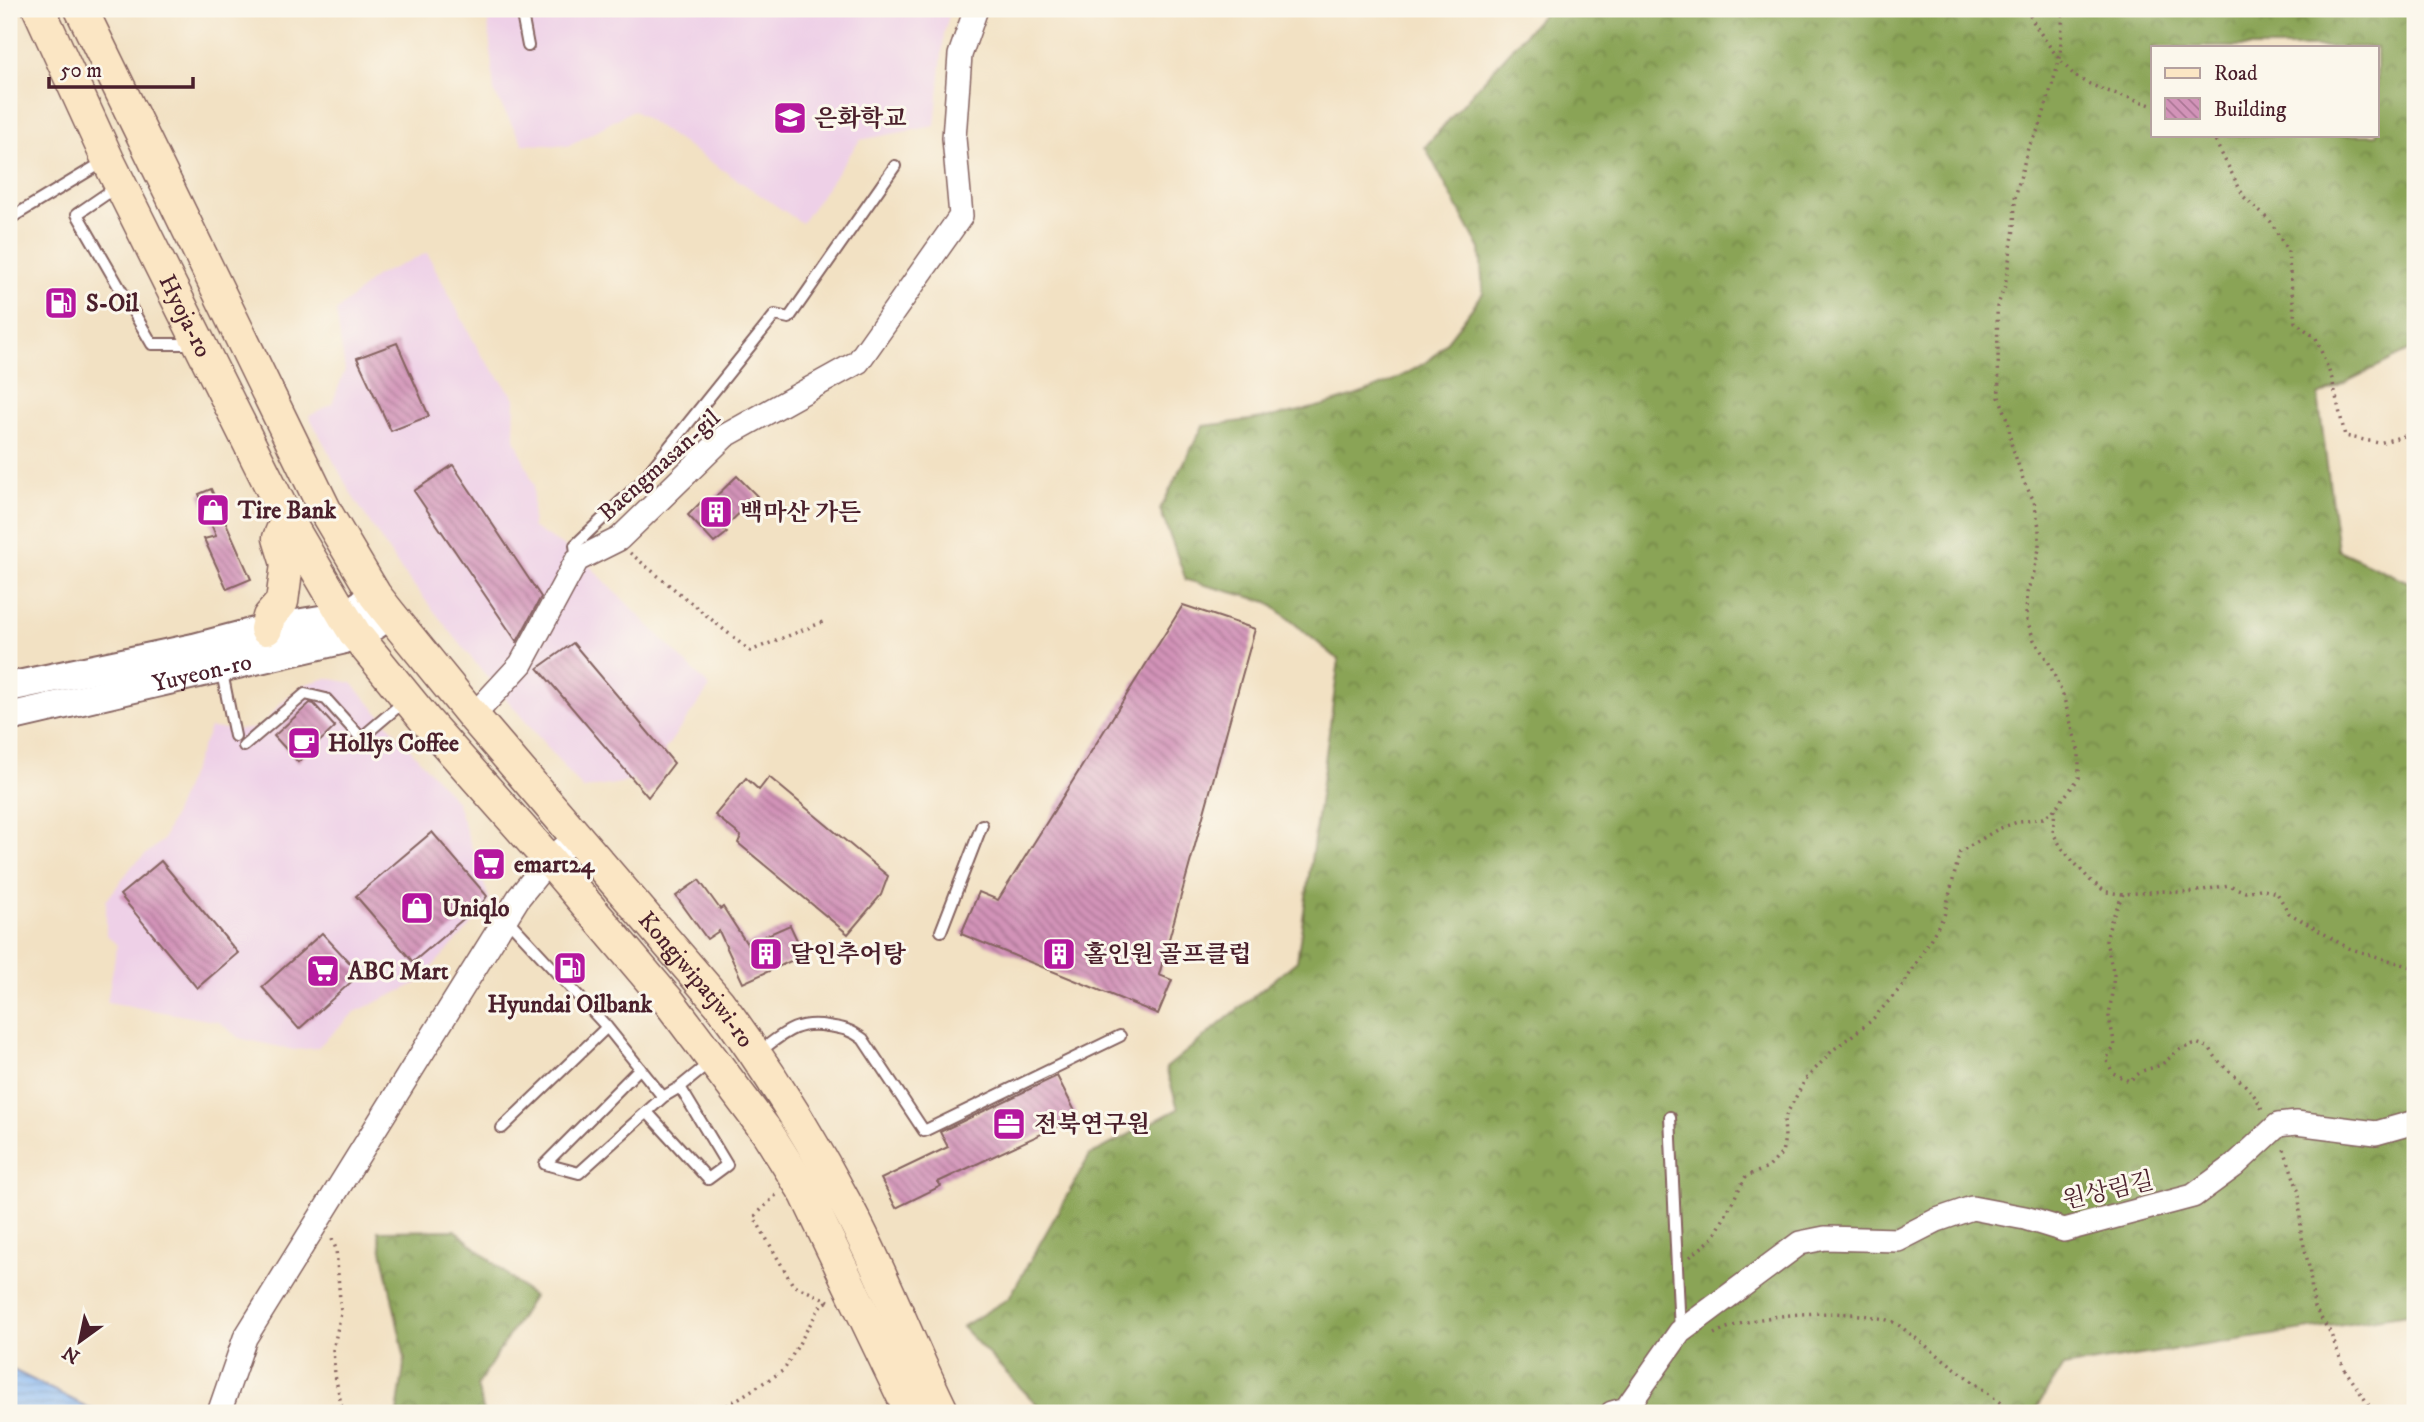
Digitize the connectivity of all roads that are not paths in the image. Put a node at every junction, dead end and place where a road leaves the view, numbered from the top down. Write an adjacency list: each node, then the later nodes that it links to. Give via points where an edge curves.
1 (39, 9): 7 (main road, Hyoja-ro)
2 (81, 9): 12 (main road, Hyoja-ro, via 328,516)
3 (521, 9): 5 (lane)
4 (976, 9): 11 (street, Baengmasan-gil, via 960,55 954,138 961,216 858,362 725,436 615,541)
5 (527, 46)
6 (895, 166): 11 (lane, via 789,318 775,315 641,482 575,545)
7 (114, 172): 8 (lane); 9 (main road, Hyoja-ro); 9 (lane, via 77,214 152,344)
8 (9, 219)
9 (200, 344): 10 (main road, Hyoja-ro)
10 (287, 519): 12 (main road, Hyoja-ro); 13 (main road, via 279,538 287,565 282,602 269,617)
11 (576, 560): 18 (street, via 521,664)
12 (368, 617): 13 (street, Yuyeon-ro); 14 (street, Yuyeon-ro); 16 (main road, Kongjwipatjwi-ro); 18 (main road, Kongjwipatjwi-ro); 21 (main road, via 470,738)
13 (266, 629): 15 (street, Yuyeon-ro)
14 (220, 668): 17 (street, Yuyeon-ro); 19 (lane)
15 (16, 686): 17 (street)
16 (407, 699): 20 (lane, via 362,738 326,699 305,694); 24 (main road, Kongjwipatjwi-ro)
17 (18, 715)
18 (473, 716): 21 (main road, Kongjwipatjwi-ro)
19 (235, 736)
20 (244, 746)
21 (500, 746): 23 (main road, Kongjwipatjwi-ro)
22 (982, 825): 26 (lane)
23 (578, 836): 24 (street); 29 (main road, Kongjwipatjwi-ro)
24 (549, 860): 25 (street); 30 (main road, Kongjwipatjwi-ro)
25 (507, 919): 27 (lane); 39 (street, via 245,1338)
26 (942, 931)
27 (607, 1027): 31 (lane); 37 (lane)
28 (1120, 1036): 29 (lane, via 924,1131 863,1039 851,1030 811,1023 788,1030)
29 (757, 1053): 41 (main road, Kongjwipatjwi-ro, via 850,1212)
30 (714, 1059): 32 (lane); 40 (main road, Kongjwipatjwi-ro, via 806,1194 840,1295)
31 (640, 1068): 33 (lane); 34 (lane, via 545,1164 579,1173)
32 (680, 1087): 33 (lane); 34 (lane, via 727,1165 708,1179)
33 (663, 1097): 34 (lane)
34 (647, 1112)
35 (1670, 1116): 38 (lane)
36 (2415, 1122): 38 (street, 원상림길, via 2376,1133 2278,1125 2193,1196 2064,1230 1972,1208 1898,1240 1825,1238 1800,1243)
37 (502, 1128)
38 (1680, 1332): 42 (street, 원상림길, via 1626,1409)
39 (219, 1413)
40 (911, 1413)
41 (943, 1413)
42 (1612, 1413)

